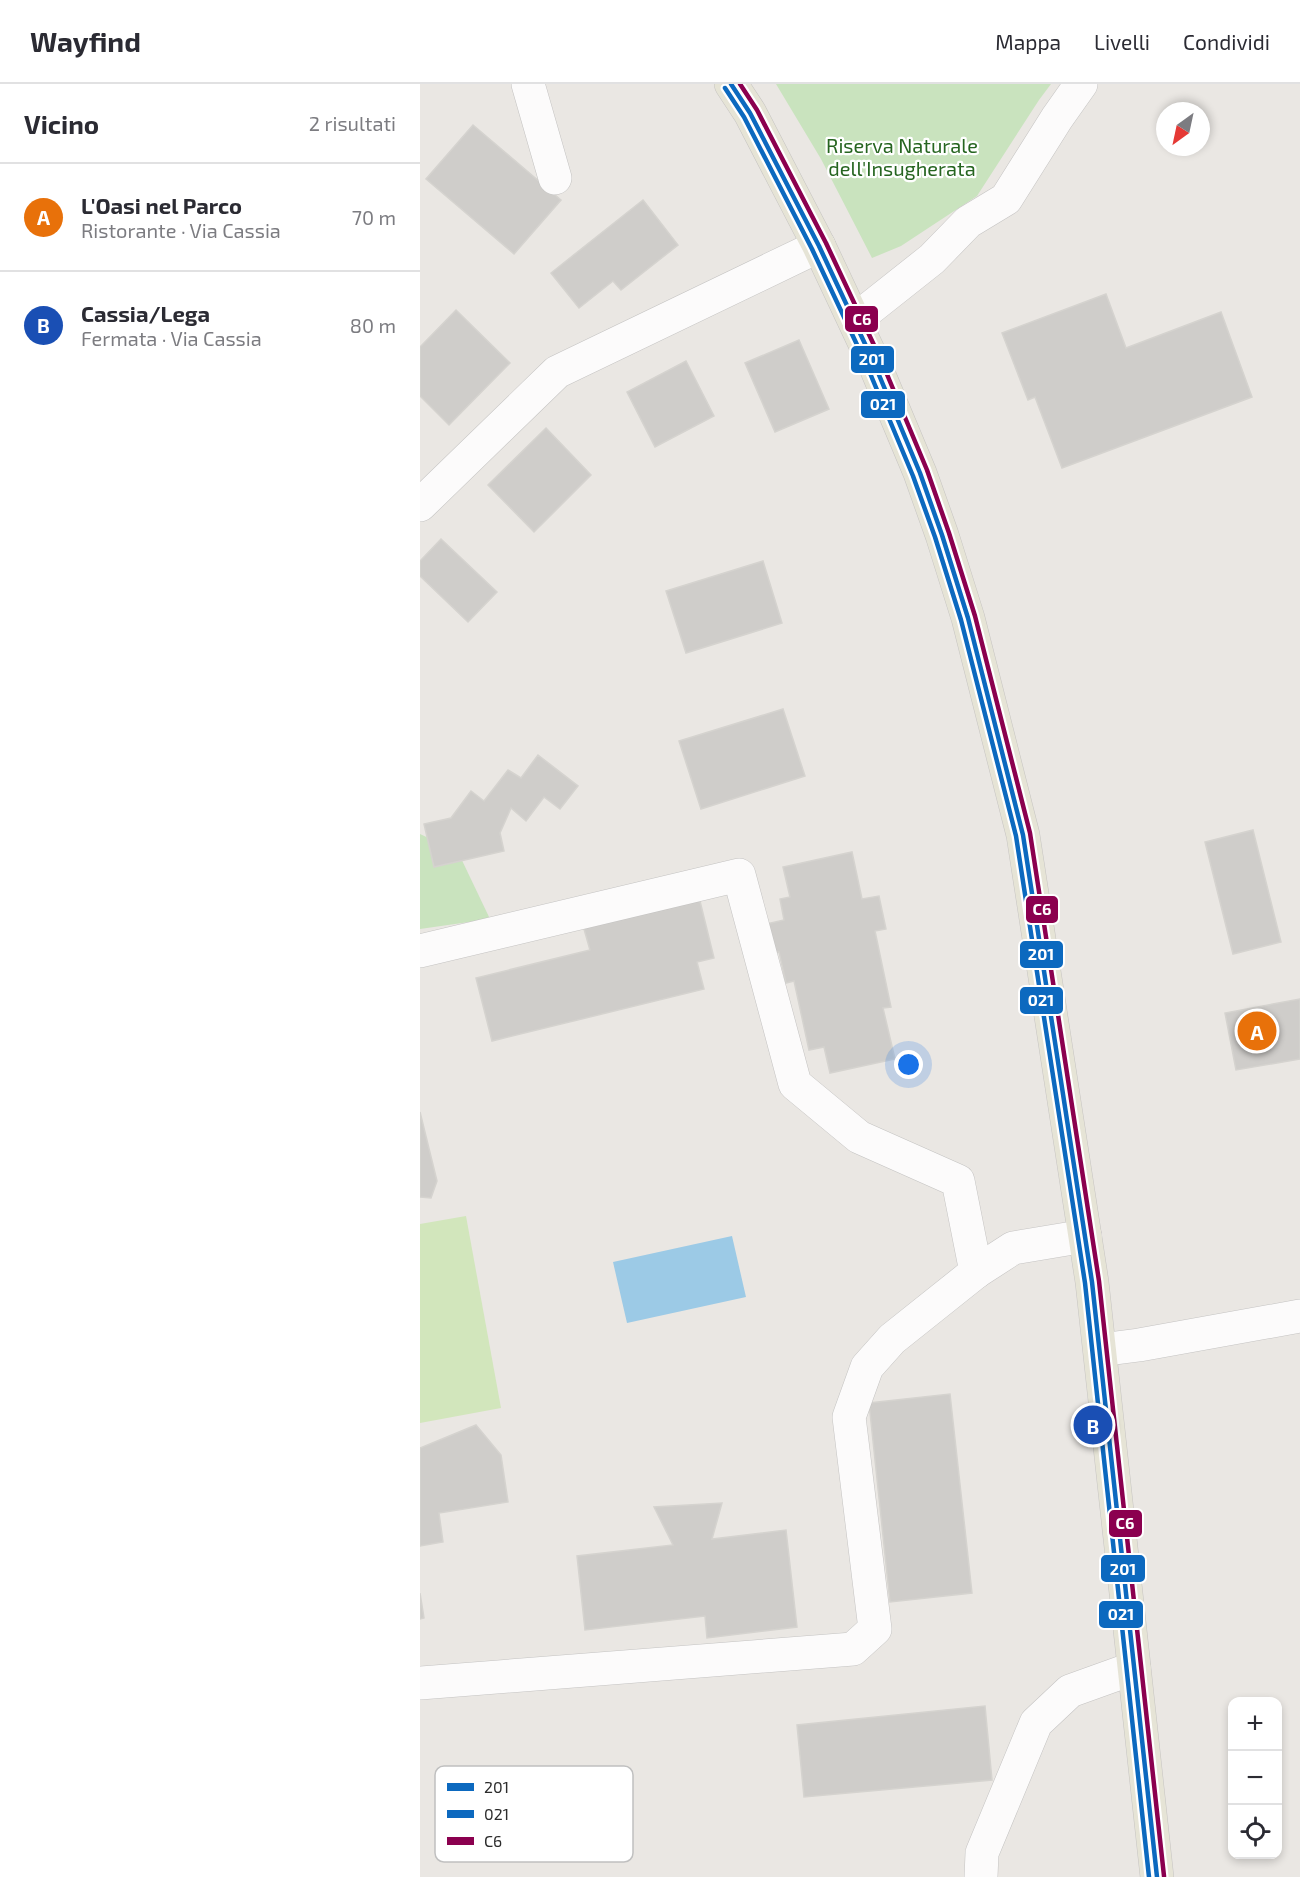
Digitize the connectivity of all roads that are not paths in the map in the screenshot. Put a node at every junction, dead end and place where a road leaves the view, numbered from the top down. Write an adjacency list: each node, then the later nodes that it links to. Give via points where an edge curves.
1 (528, 84): 4 (lane)
2 (731, 84): 5 (main road)
3 (1081, 84): 6 (lane, via 1006,199 968,222 932,259)
4 (555, 178)
5 (819, 246): 6 (main road); 7 (lane, via 557,372)
6 (855, 320): 9 (main road, via 898,417 942,535 998,732 1023,835)
7 (420, 505)
8 (420, 951): 10 (lane, via 739,875 795,1084 859,1137 958,1181)
9 (1085, 1236): 10 (lane, via 1013,1248); 12 (main road)
10 (976, 1272): 14 (lane, via 892,1339 867,1367 849,1418 875,1629 853,1649)
11 (1300, 1316): 12 (lane)
12 (1100, 1350): 13 (main road)
13 (1134, 1668): 15 (lane, via 1070,1691 1036,1723 982,1853); 16 (main road)
14 (420, 1683)
15 (981, 1877)
16 (1157, 1877)

